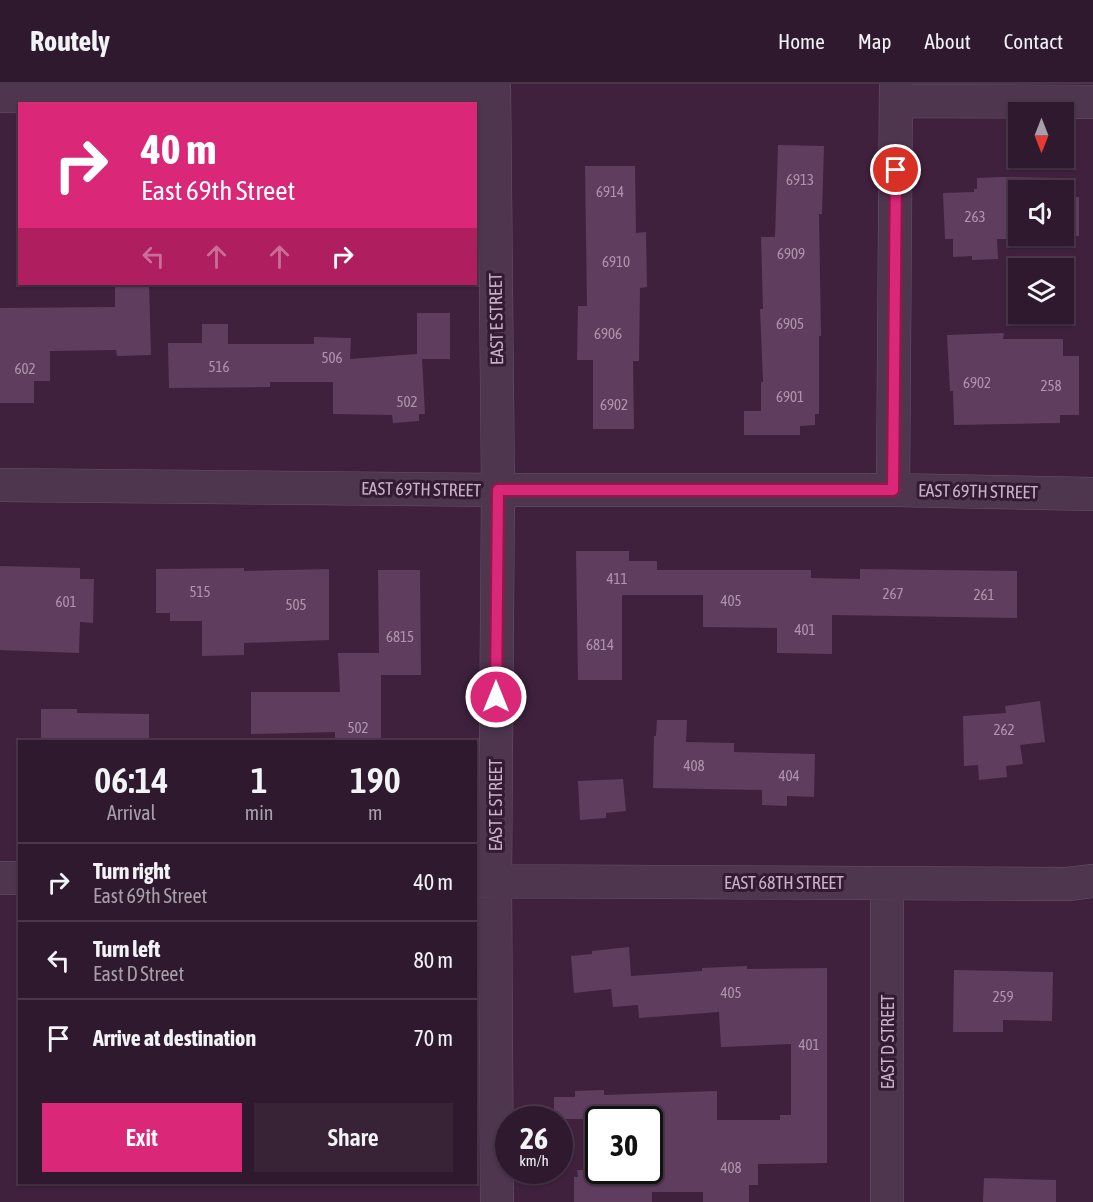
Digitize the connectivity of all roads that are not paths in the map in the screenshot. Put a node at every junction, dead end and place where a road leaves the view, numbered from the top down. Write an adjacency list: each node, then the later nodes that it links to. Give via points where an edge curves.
1 (494, 92): 3 (street); 6 (street, EAST E STREET)
2 (896, 93): 4 (street); 7 (street)
3 (0, 96)
4 (1093, 102)
5 (0, 485): 6 (street, EAST 69TH STREET)
6 (498, 490): 7 (street, EAST 69TH STREET); 11 (street, EAST E STREET)
7 (893, 490): 8 (street, EAST 69TH STREET)
8 (1093, 494)
9 (0, 878): 10 (street)
10 (18, 878)
11 (485, 881): 13 (street, EAST 68TH STREET); 14 (street, EAST E STREET)
12 (1093, 881): 13 (street, EAST 68TH STREET)
13 (887, 883): 15 (street, EAST D STREET)
14 (497, 1202)
15 (887, 1202)

